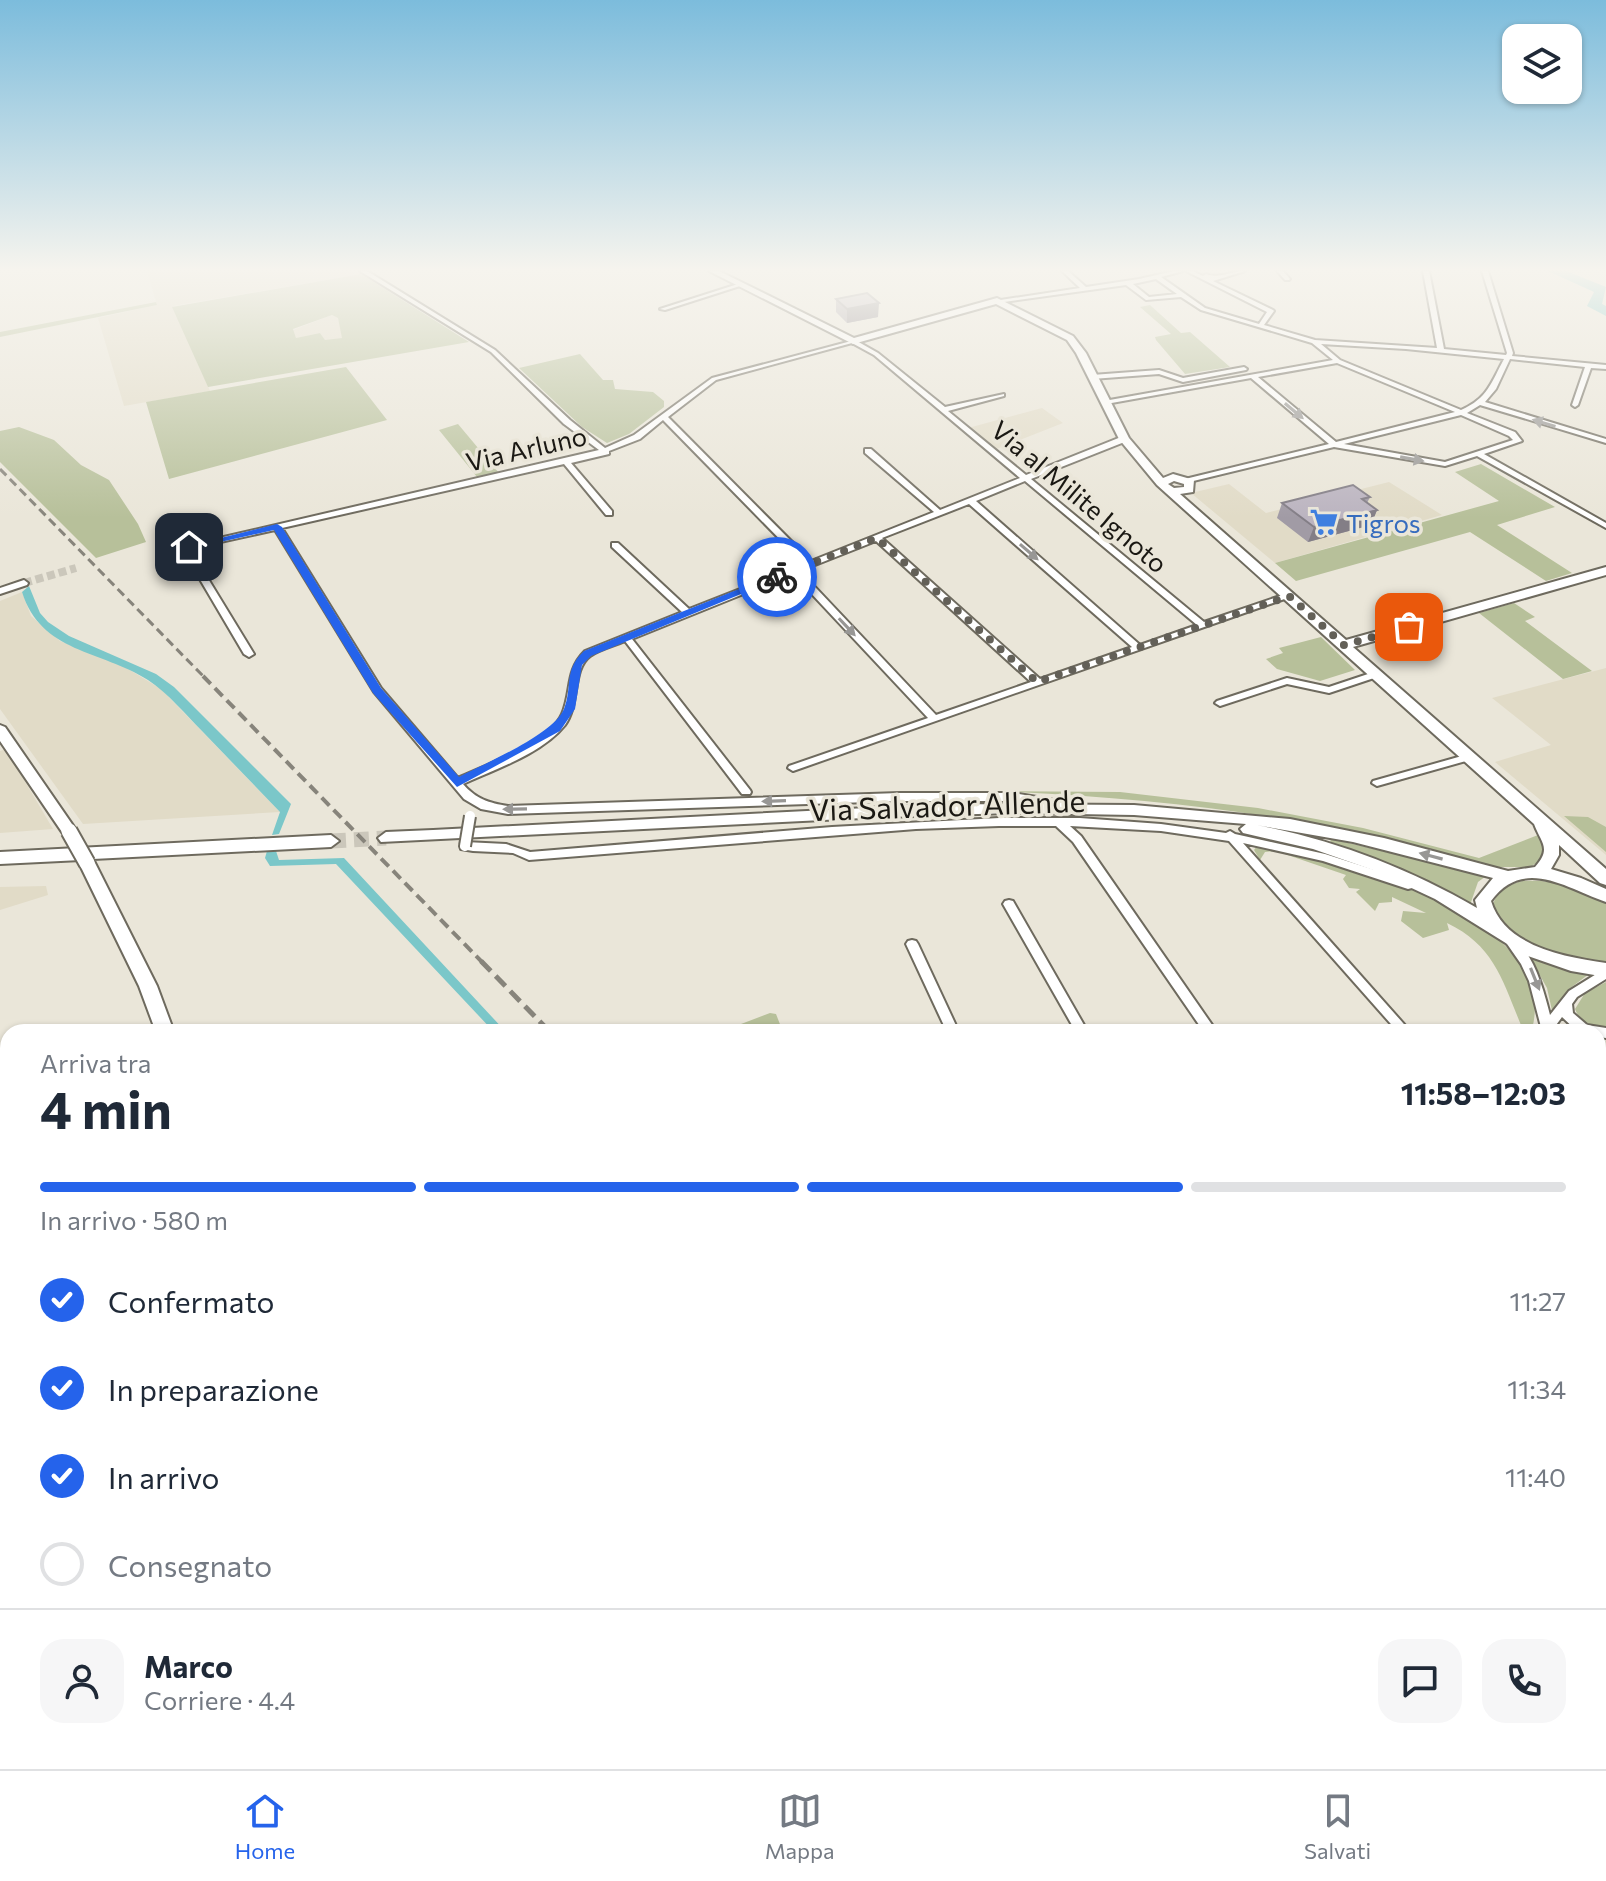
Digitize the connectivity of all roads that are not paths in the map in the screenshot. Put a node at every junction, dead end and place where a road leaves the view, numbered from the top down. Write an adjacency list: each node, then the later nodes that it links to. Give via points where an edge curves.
1 (496, 354): 26 (street)
2 (807, 354): 21 (street, Via Arluno, via 714,379)
3 (875, 354): 19 (street, Via al Milite Ignoto)
4 (1079, 354): 14 (street)
5 (1329, 354): 9 (street)
6 (1470, 354): 8 (street)
7 (1510, 354): 8 (street)
8 (1507, 358): 10 (street); 17 (street)
9 (1338, 361): 13 (street); 20 (street)
10 (1589, 365): 11 (street); 18 (street)
11 (1606, 367)
12 (1244, 369): 14 (street, via 1183,380 1159,372)
13 (1252, 376): 16 (street); 24 (street, one-way to 24)
14 (1092, 377): 16 (street)
15 (1002, 395): 19 (street)
16 (1106, 402): 22 (street)
17 (1483, 404): 20 (street); 23 (street, one-way to 17)
18 (1575, 405)
19 (943, 410): 30 (street, Via al Milite Ignoto)
20 (1461, 413): 24 (street); 27 (street, via 1519,438)
21 (664, 417): 26 (street, Via Arluno); 39 (street)
22 (1124, 439): 29 (street); 30 (street)
23 (1606, 441)
24 (1335, 445): 27 (street, one-way to 27, via 1441,464); 31 (street)
25 (868, 451): 33 (street)
26 (606, 452): 28 (street, Via Arluno)
27 (1479, 454): 35 (street)
28 (567, 463): 34 (street); 36 (street, Via Arluno)
29 (1146, 465): 31 (street); 31 (street, via 1161,482)
30 (1023, 478): 32 (street); 46 (street, Via al Milite Ignoto)
31 (1183, 483): 44 (street, via 1193,510)
32 (970, 500): 33 (street); 49 (street, one-way to 49)
33 (938, 512): 37 (street)
34 (609, 513)
35 (1606, 526)
36 (277, 527): 50 (street, Via Arluno, via 189,547); 59 (street, via 377,690)
37 (877, 538): 39 (street); 52 (street)
38 (615, 545): 45 (street)
39 (809, 564): 40 (street)
40 (794, 570): 45 (street); 54 (street, one-way to 54)
41 (1606, 571): 48 (street)
42 (24, 583): 43 (street)
43 (0, 591)
44 (1289, 596): 46 (street); 48 (street)
45 (688, 613): 47 (street)
46 (1203, 626): 49 (street)
47 (626, 637): 59 (street, via 579,660 570,709 556,728); 61 (street)
48 (1344, 645): 51 (street)
49 (1138, 648): 52 (street)
50 (249, 654)
51 (1377, 674): 53 (street, via 1329,690 1287,681); 57 (street)
52 (1037, 682): 54 (street)
53 (1220, 703)
54 (934, 719): 58 (street)
55 (0, 730): 56 (street)
56 (5, 746): 81 (street, bridge, via 69,831)
57 (1469, 757): 60 (street); 64 (street)
58 (793, 768)
59 (457, 783): 62 (street)
60 (1377, 783)
61 (746, 792)
62 (479, 805): 63 (street, one-way to 62, via 1013,797 508,810); 65 (street, Via Salvador Allende, bridge, via 470,816 465,846 510,848 529,856 914,824)
63 (1083, 812): 65 (street, Via Salvador Allende); 66 (street, Via Salvador Allende); 67 (street, via 883,811); 68 (street); 72 (street, one-way to 63, via 1264,820 1143,809); 76 (street, via 1265,832 1309,842 1397,873)
64 (1536, 817): 71 (street, via 1553,852); 73 (street)
65 (1058, 821): 68 (street)
66 (1229, 835): 76 (street, Via Salvador Allende, via 1379,874); 85 (street)
67 (386, 838)
68 (1077, 839): 84 (street)
69 (331, 841): 70 (street)
70 (0, 858)
71 (1539, 873): 72 (street); 74 (street)
72 (1506, 876): 77 (street, via 1483,900 1487,917)
73 (1606, 879)
74 (1606, 896)
75 (1009, 904): 83 (street)
76 (1468, 909): 77 (street)
77 (1504, 934): 79 (street, via 1570,965); 86 (street, one-way to 86, via 1533,975)
78 (912, 944): 82 (street)
79 (1606, 972): 80 (street)
80 (1566, 1002): 87 (street); 88 (street, via 1567,1015)
81 (162, 1024)
82 (949, 1024)
83 (1077, 1024)
84 (1205, 1024)
85 (1398, 1024)
86 (1545, 1024)
87 (1550, 1024)
88 (1577, 1024)

